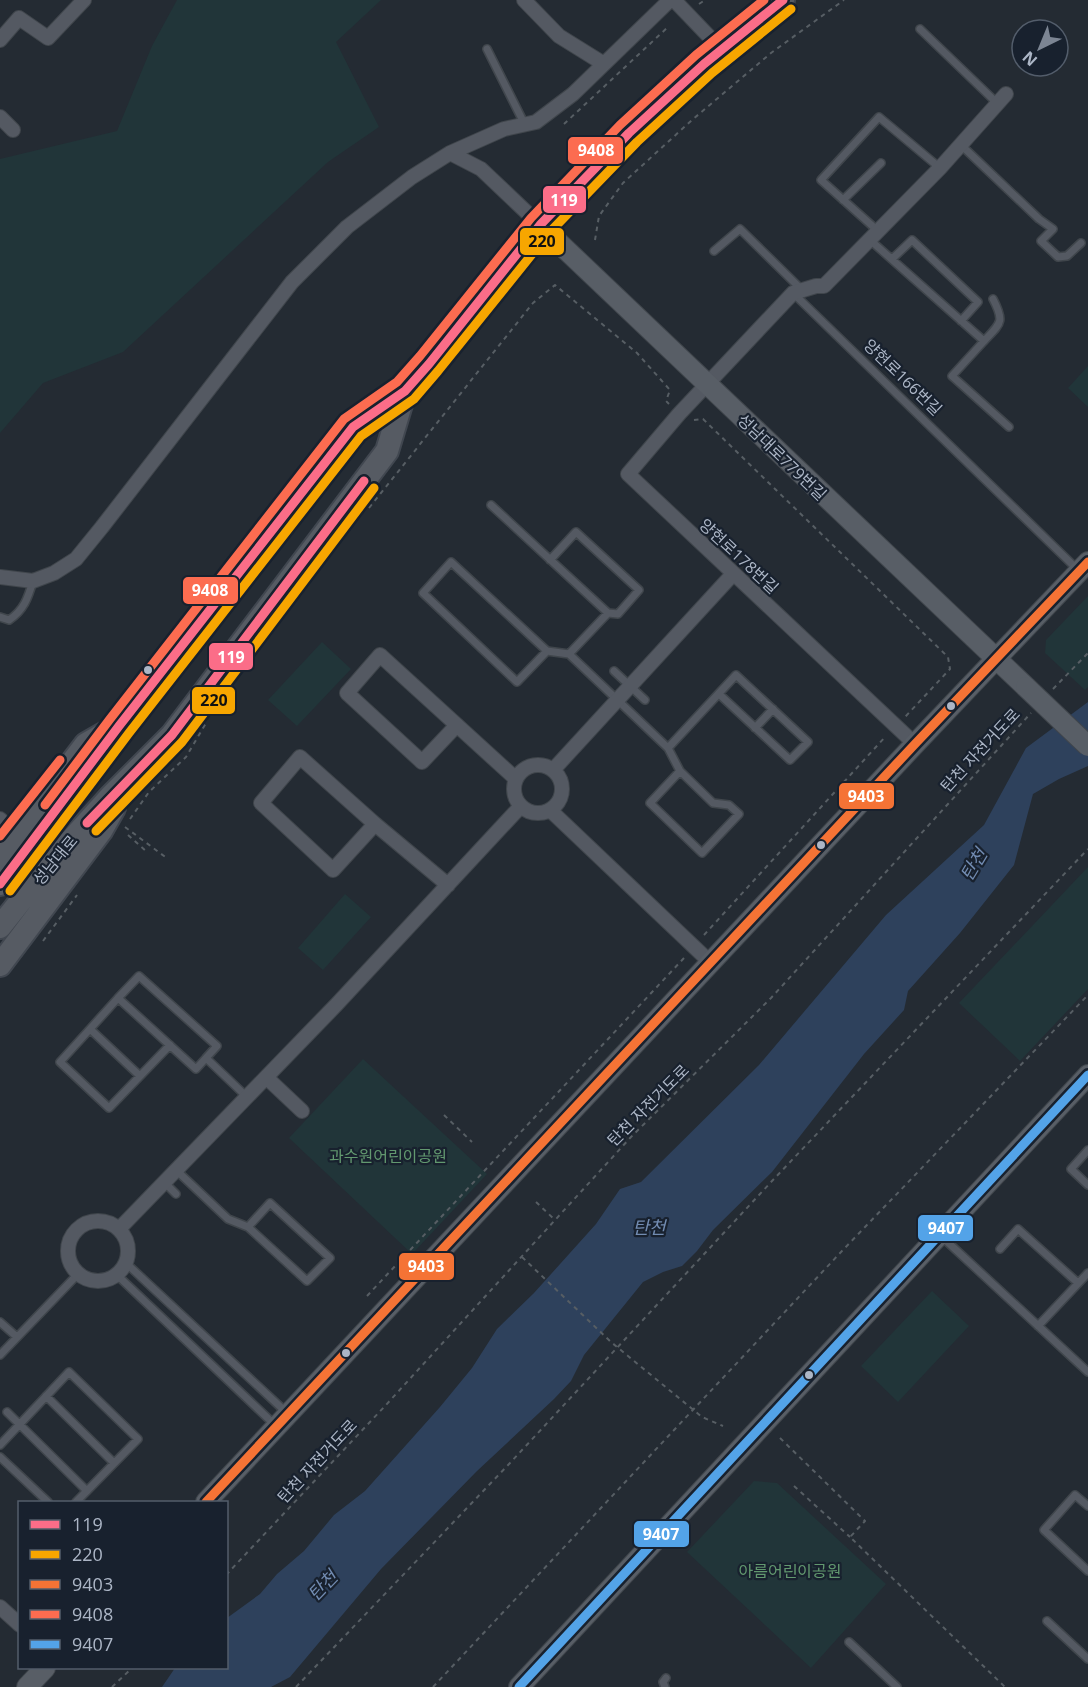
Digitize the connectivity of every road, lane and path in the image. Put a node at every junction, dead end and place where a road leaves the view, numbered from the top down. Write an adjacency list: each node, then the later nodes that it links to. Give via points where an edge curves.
1 (84, 0): 10 (street, via 48,39 19,18)
2 (672, 0): 12 (street); 13 (street)
3 (705, 0): 7 (path)
4 (783, 0): 12 (main road, 성남대로)
5 (844, 0): 26 (path, via 771,53 623,183 599,216)
6 (525, 1): 13 (street, via 559,36)
7 (693, 6)
8 (668, 27): 16 (path)
9 (920, 29): 14 (lane)
10 (0, 40)
11 (488, 49): 17 (lane)
12 (721, 50): 24 (main road, 성남대로, via 629,134)
13 (604, 64): 17 (street, via 573,94 536,122)
14 (1002, 99): 19 (street)
15 (0, 117): 18 (street)
16 (564, 123)
17 (525, 124): 20 (street)
18 (13, 130)
19 (960, 145): 22 (street); 27 (lane, via 1053,229 1041,241 1058,257 1068,256)
20 (450, 153): 24 (street, via 481,169); 44 (street, via 347,227 292,282 76,559)
21 (881, 163): 23 (lane)
22 (940, 168): 23 (lane, via 879,117 821,180); 25 (street)
23 (843, 200): 25 (lane)
24 (540, 225): 35 (main road, 성남대로779번길); 36 (main road, 성남대로)
25 (874, 235): 29 (lane); 31 (street, via 824,286)
26 (595, 240)
27 (1081, 243)
28 (714, 251): 31 (lane, 양현로166번길, via 740,229)
29 (892, 259): 33 (lane); 33 (lane, via 912,240 978,302)
30 (555, 285): 39 (path, via 533,303)
31 (797, 292): 35 (street); 41 (lane, 양현로166번길)
32 (993, 299): 34 (lane, via 1001,314 1000,322)
33 (961, 321): 34 (lane)
34 (984, 341): 37 (lane, via 952,376)
35 (708, 386): 42 (street, 양현로178번길, via 628,474); 50 (main road, 성남대로779번길)
36 (405, 391): 61 (main road, 성남대로, via 353,427); 68 (main road, 성남대로, via 387,451 172,735)
37 (1009, 428)
38 (491, 505): 40 (lane)
39 (368, 509)
40 (550, 560): 45 (lane); 45 (lane, via 576,532 639,590 618,614)
41 (1084, 567): 50 (main road)
42 (733, 574): 52 (street); 63 (street, 양현로178번길)
43 (0, 577): 44 (street)
44 (33, 581): 46 (lane, via 20,612 9,620)
45 (608, 614): 49 (lane)
46 (0, 617)
47 (547, 651): 47 (lane, via 451,562 423,593 517,682); 49 (lane)
48 (1088, 653): 53 (path)
49 (569, 654): 55 (lane)
50 (995, 660): 63 (main road); 64 (main road, 성남대로779번길, bridge)
51 (614, 671): 52 (lane)
52 (630, 687): 55 (street); 56 (lane)
53 (1050, 693)
54 (718, 694): 57 (lane, via 736,675); 62 (lane); 65 (lane)
55 (618, 700): 65 (lane); 66 (street)
56 (645, 700)
57 (773, 709): 62 (lane); 62 (lane, via 808,742 790,760)
58 (1035, 709): 103 (path, 탄천 자전거도로, via 771,998 631,1137)
59 (210, 716): 79 (path, via 186,757 149,792 125,827)
60 (456, 725): 60 (street, via 380,655 347,693 422,762); 69 (street)
61 (119, 726): 74 (main road, via 86,744); 80 (main road, 성남대로)
62 (755, 728)
63 (915, 744): 83 (main road)
64 (1088, 746)
65 (668, 748): 67 (lane)
66 (553, 770): 69 (street, via 538,764 523,770); 71 (street, via 562,791)
67 (680, 771): 67 (lane, via 650,803 702,853 739,814 729,805 713,803)
68 (135, 773): 82 (main road, 성남대로, via 55,858); 84 (main road, via 101,831)
69 (516, 779): 70 (street, via 514,792)
70 (521, 806): 71 (street, via 535,813); 81 (street)
71 (550, 810): 83 (street)
72 (0, 819): 74 (street)
73 (375, 824): 73 (street, via 300,757 261,803 333,870); 81 (street)
74 (17, 835): 78 (main road)
75 (129, 835): 77 (path)
76 (1088, 849): 119 (path)
77 (146, 851)
78 (0, 856)
79 (168, 859)
80 (0, 884)
81 (448, 885): 92 (street)
82 (0, 927)
83 (711, 963): 124 (main road)
84 (0, 965)
85 (1088, 995): 151 (path)
86 (118, 998): 87 (lane); 88 (lane); 89 (lane, via 140,976 217,1046)
87 (90, 1029): 90 (lane); 90 (lane, via 60,1062 109,1108)
88 (170, 1045): 89 (lane, via 196,1069); 90 (lane)
89 (206, 1058): 93 (lane)
90 (140, 1076)
91 (1088, 1076): 106 (main road)
92 (267, 1078): 93 (street); 94 (street)
93 (248, 1097): 98 (street)
94 (302, 1111)
95 (444, 1115): 96 (path)
96 (472, 1142)
97 (1088, 1150): 100 (lane, via 1071,1169)
98 (177, 1170): 99 (street); 104 (lane, via 228,1219)
99 (164, 1182): 101 (lane); 105 (street)
100 (1088, 1185)
101 (176, 1194)
102 (536, 1202): 103 (path)
103 (555, 1220): 108 (path, 탄천 자전거도로)
104 (248, 1227): 104 (lane, via 307,1281 330,1258 270,1203)
105 (119, 1229): 109 (street, via 129,1247); 111 (street, via 102,1221 83,1225 76,1231 68,1248)
106 (939, 1234): 116 (lane); 152 (main road)
107 (1000, 1249): 113 (lane, via 1018,1229)
108 (522, 1256): 119 (path); 139 (path, 탄천 자전거도로)
109 (127, 1264): 112 (street); 115 (lane)
110 (1088, 1273): 113 (lane)
111 (78, 1274): 112 (street, via 98,1282); 118 (lane)
112 (117, 1275): 117 (lane)
113 (1078, 1283): 116 (lane)
114 (0, 1322): 118 (lane)
115 (190, 1323): 117 (lane); 124 (lane)
116 (1038, 1326): 121 (lane)
117 (180, 1335): 124 (lane)
118 (17, 1337): 120 (lane)
119 (617, 1347): 126 (path, via 702,1417); 150 (path)
120 (0, 1355)
121 (1088, 1372)
122 (46, 1396): 125 (lane); 130 (lane); 130 (lane, via 69,1372 138,1439)
123 (6, 1412): 125 (lane)
124 (284, 1421): 135 (main road)
125 (19, 1425): 128 (lane); 132 (lane)
126 (723, 1426)
127 (780, 1438): 137 (path, via 865,1521)
128 (0, 1445)
129 (0, 1457): 133 (lane)
130 (114, 1463): 132 (lane)
131 (794, 1486): 137 (path)
132 (87, 1491): 134 (lane)
133 (46, 1501)
134 (78, 1501)
135 (208, 1501)
136 (1088, 1506): 138 (lane, via 1075,1495 1044,1530)
137 (850, 1537): 155 (path)
138 (1088, 1571)
139 (228, 1573)
140 (0, 1606): 142 (street)
141 (1047, 1621): 144 (lane)
142 (18, 1623)
143 (849, 1642): 154 (lane)
144 (1088, 1659)
145 (44, 1669): 148 (main road)
146 (131, 1669): 149 (path)
147 (666, 1678): 153 (lane)
148 (27, 1687)
149 (112, 1687)
150 (296, 1687)
151 (433, 1687)
152 (519, 1687)
153 (665, 1687)
154 (897, 1687)
155 (1005, 1687)

